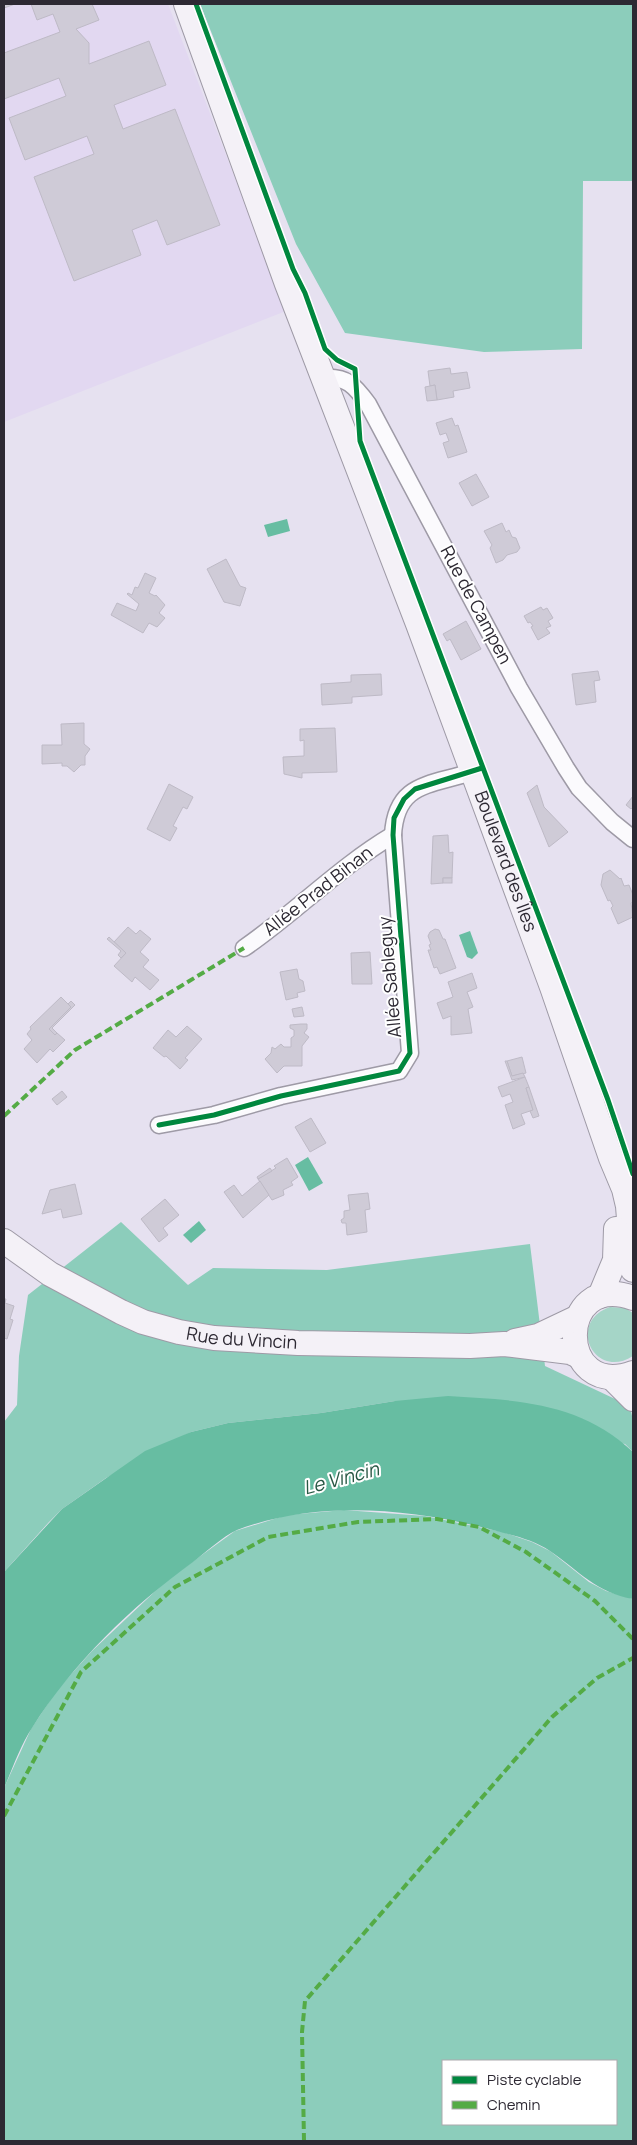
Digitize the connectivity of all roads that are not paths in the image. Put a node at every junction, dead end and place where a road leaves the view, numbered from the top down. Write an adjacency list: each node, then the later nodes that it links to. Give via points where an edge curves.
1 (186, 4): 2 (main road, Boulevard des Îles)
2 (323, 378): 3 (main road, Boulevard des Îles); 5 (street, Rue de Campen, via 332,377 351,383 368,404 519,688 566,768 579,788)
3 (471, 772): 4 (street, Allée Sableguy, via 415,789 404,799 394,818); 8 (main road, Boulevard des Îles, via 552,987)
4 (392, 835): 6 (street, Allée Prad Bihan); 7 (street, Allée Sableguy, via 410,1053 399,1071)
5 (633, 839)
6 (244, 948)
7 (159, 1125)
8 (611, 1158): 10 (main road, Boulevard des Îles, via 628,1206); 11 (main road, Boulevard des Îles, via 616,1260)
9 (4, 1241): 14 (main road, Rue du Vincin, via 50,1274 120,1312 180,1332 214,1338 298,1343)
10 (633, 1270)
11 (600, 1296): 12 (main road, via 612,1294); 13 (main road, Rue du Vincin)
12 (633, 1298)
13 (578, 1317): 14 (main road, Rue du Vincin, via 538,1336); 15 (main road, via 574,1337)
14 (504, 1344): 15 (main road, Rue du Vincin, via 570,1352)
15 (579, 1356): 16 (main road, via 592,1371)
16 (622, 1375): 17 (main road)
17 (633, 1399)

